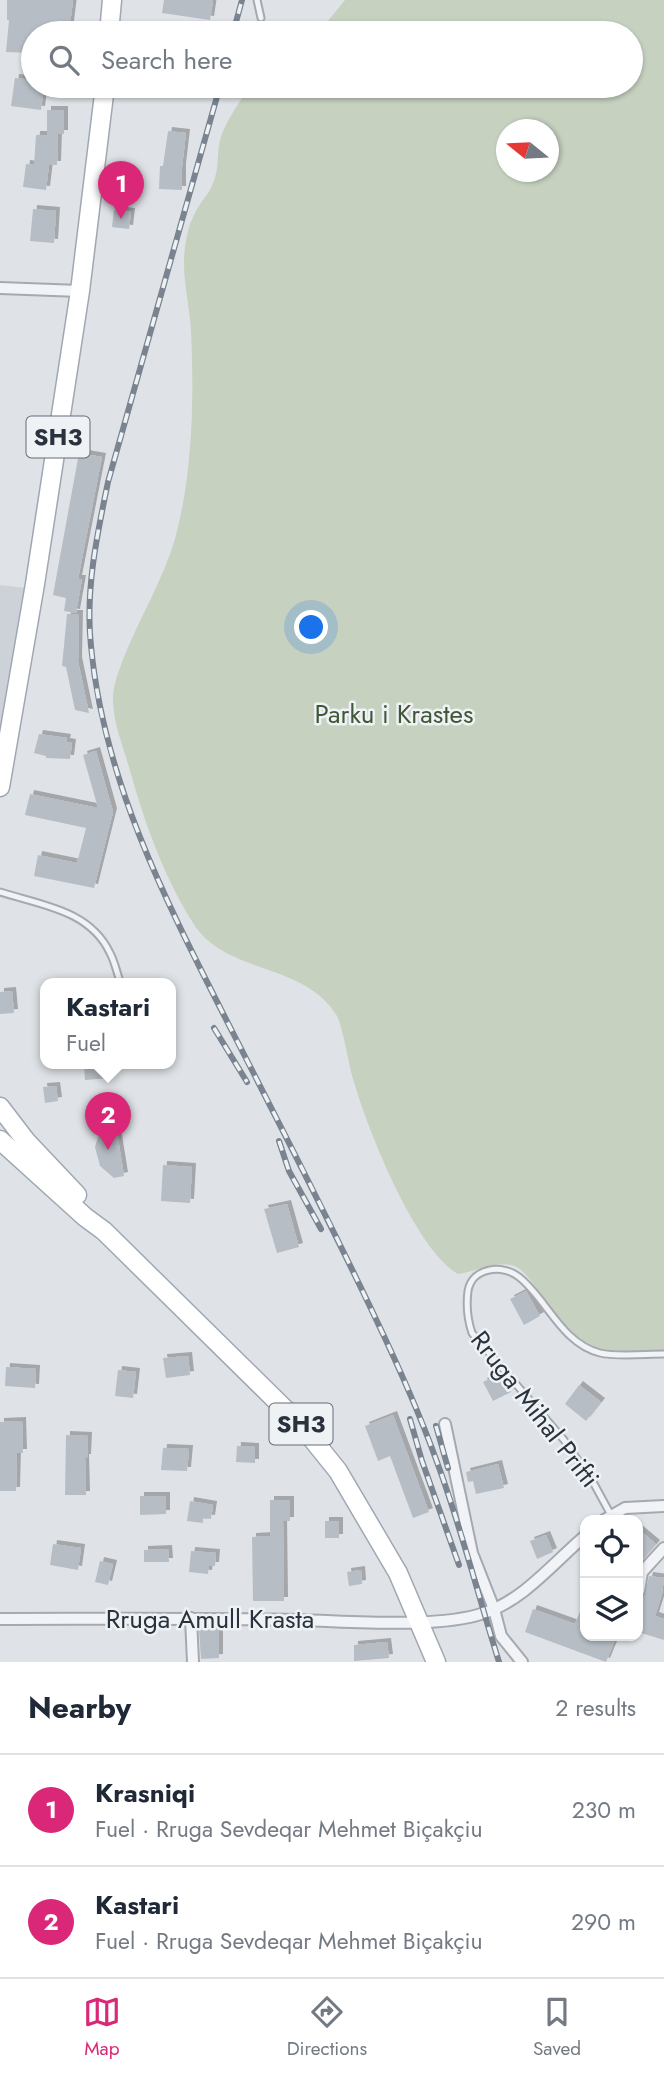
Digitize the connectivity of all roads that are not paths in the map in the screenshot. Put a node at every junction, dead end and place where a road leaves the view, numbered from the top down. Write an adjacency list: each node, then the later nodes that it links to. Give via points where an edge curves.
1 (112, 0): 4 (main road)
2 (257, 0): 3 (lane)
3 (261, 18)
4 (110, 21)
5 (104, 98): 7 (main road, SH3)
6 (0, 288): 7 (street)
7 (80, 290): 8 (main road, SH3)
8 (0, 782)
9 (0, 892): 10 (lane, via 75,915 91,926 110,953)
10 (119, 978)
11 (0, 1107): 13 (main road, SH3)
12 (3, 1141): 13 (main road, SH3)
13 (104, 1231): 27 (main road, SH3, via 301,1425 331,1462 398,1573)
14 (664, 1354): 18 (lane, Rruga Mihal Prifti, via 600,1353 578,1342 519,1276 500,1268 483,1271 469,1286 466,1306 472,1333 564,1440 593,1482)
15 (445, 1423): 24 (street, via 470,1544)
16 (647, 1506): 17 (street); 19 (street, via 625,1508); 20 (street)
17 (664, 1506)
18 (607, 1515)
19 (612, 1515)
20 (664, 1517)
21 (580, 1540): 24 (street, Rruga Amull Krasta, via 519,1594)
22 (664, 1548): 23 (street)
23 (641, 1578)
24 (494, 1609): 27 (street, Rruga Amull Krasta, via 474,1616); 30 (street, via 501,1636)
25 (191, 1618): 26 (street, Rruga Amull Krasta); 27 (street, Rruga Amull Krasta); 28 (street)
26 (0, 1619)
27 (419, 1621): 29 (main road, SH3)
28 (193, 1662)
29 (436, 1662)
30 (522, 1662)

